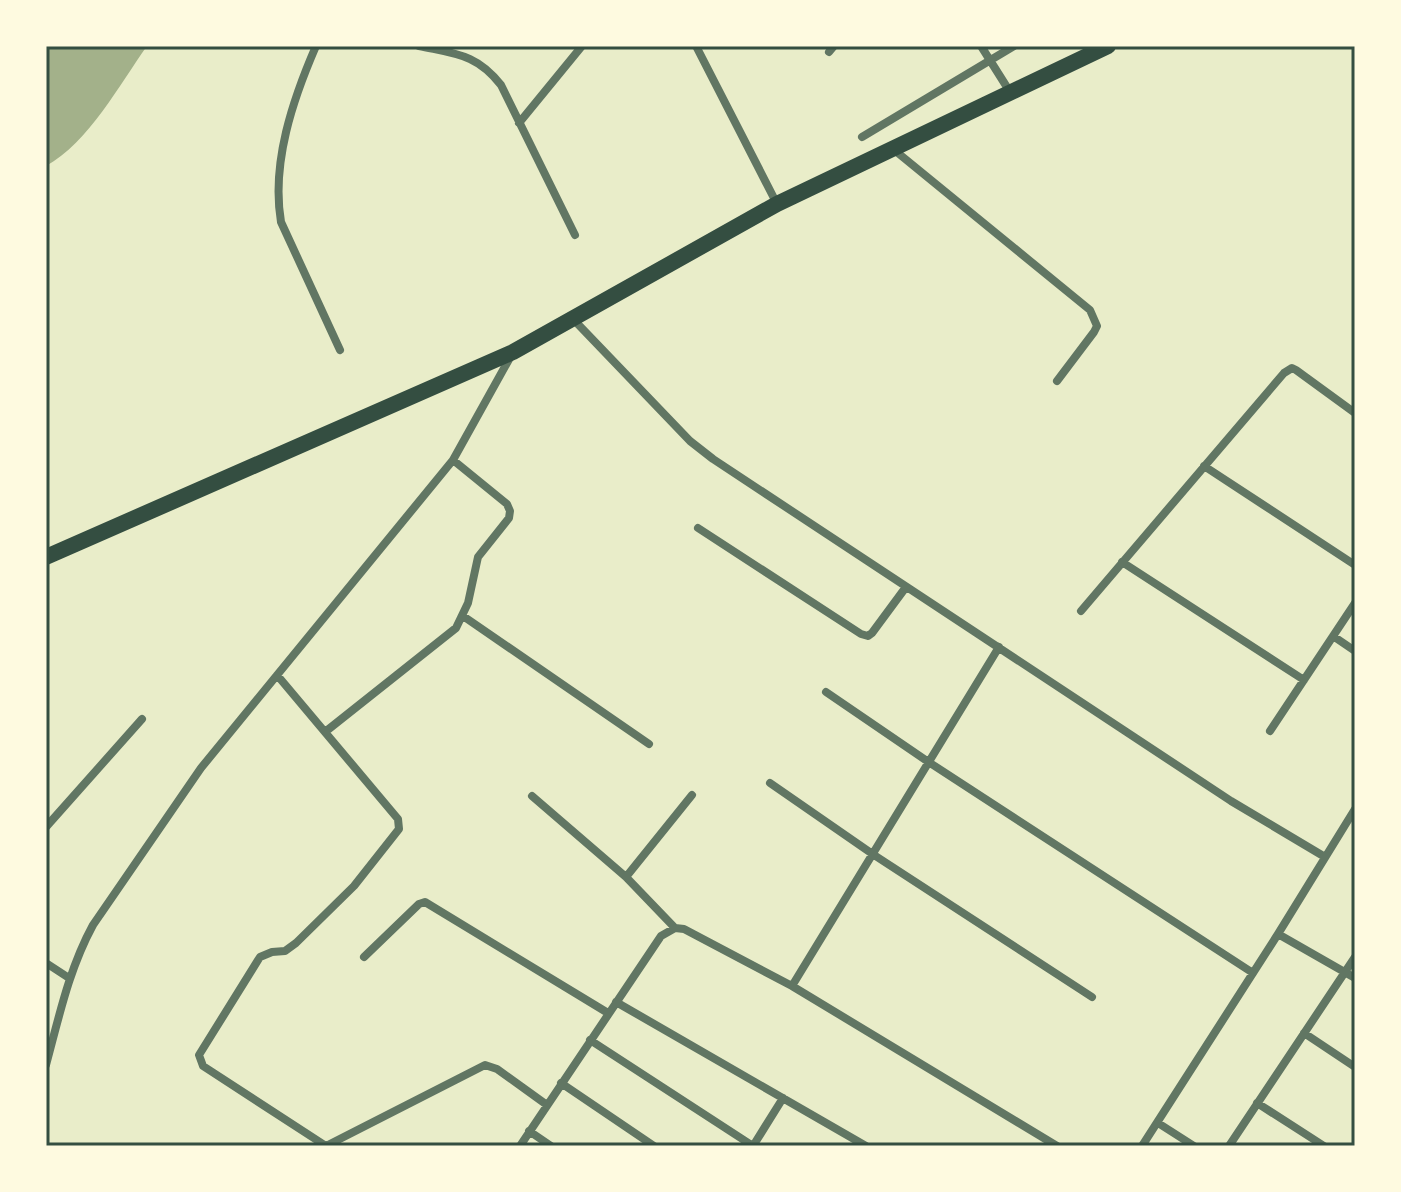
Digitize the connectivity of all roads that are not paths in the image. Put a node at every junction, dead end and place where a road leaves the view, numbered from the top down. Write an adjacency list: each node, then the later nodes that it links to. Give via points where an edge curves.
1 (316, 46): 16 (street, via 293,103 277,201 281,222)
2 (419, 46): 10 (street, via 469,56 488,68)
3 (582, 46): 10 (street)
4 (696, 46): 13 (street)
5 (981, 46): 8 (street)
6 (1014, 46): 8 (street)
7 (1108, 46): 9 (main road)
8 (991, 62): 9 (street); 11 (street)
9 (1010, 93): 12 (main road)
10 (519, 123): 14 (street)
11 (862, 137)
12 (893, 149): 13 (main road); 18 (street, via 1090,310 1097,326)
13 (777, 204): 15 (main road)
14 (575, 235)
15 (573, 319): 17 (main road); 26 (street, via 701,450)
16 (340, 350)
17 (513, 352): 20 (street); 23 (main road)
18 (1057, 381)
19 (1355, 413): 21 (street, via 1292,368)
20 (453, 460): 29 (street, via 510,511 478,557); 33 (street)
21 (1204, 466): 24 (street); 25 (street)
22 (698, 528): 26 (street, via 868,636)
23 (46, 557)
24 (1122, 562): 28 (street); 34 (street)
25 (1355, 565)
26 (906, 587): 31 (street)
27 (1355, 603): 30 (street)
28 (1081, 611)
29 (463, 616): 38 (street, via 456,628); 39 (street)
30 (1333, 636): 32 (street); 34 (street)
31 (999, 647): 40 (street); 47 (street)
32 (1355, 651)
33 (277, 675): 38 (street); 56 (street, via 201,768 93,925)
34 (1304, 680): 37 (street)
35 (826, 692): 40 (street)
36 (142, 719): 45 (street)
37 (1270, 731)
38 (325, 732): 72 (street, via 398,819 399,829 354,886 296,943 260,957 199,1055 203,1066)
39 (649, 744)
40 (930, 763): 46 (street); 55 (street)
41 (770, 783): 46 (street)
42 (692, 795): 48 (street)
43 (532, 796): 48 (street)
44 (1355, 809): 47 (street)
45 (46, 827)
46 (874, 855): 58 (street); 59 (street)
47 (1325, 857): 50 (street)
48 (626, 877): 49 (street)
49 (675, 928): 58 (street); 60 (street, via 661,936)
50 (1278, 934): 54 (street); 55 (street)
51 (364, 957): 61 (street, via 425,902)
52 (1355, 957): 54 (street)
53 (46, 963): 56 (street)
54 (1345, 972): 57 (street); 62 (street)
55 (1253, 973): 70 (street)
56 (69, 978): 64 (street)
57 (1355, 978)
58 (792, 986): 78 (street)
59 (1092, 997)
60 (616, 1002): 61 (street); 67 (street)
61 (608, 1013): 63 (street)
62 (1304, 1033): 65 (street); 68 (street)
63 (590, 1040): 66 (street); 76 (street)
64 (46, 1065)
65 (1355, 1067)
66 (561, 1083): 69 (street); 75 (street)
67 (783, 1098): 76 (street); 77 (street)
68 (1257, 1103): 81 (street); 82 (street)
69 (547, 1105): 71 (street); 72 (street, via 485,1065)
70 (1158, 1123): 79 (street); 80 (street)
71 (529, 1131): 73 (street); 74 (street)
72 (326, 1146)
73 (520, 1146)
74 (551, 1146)
75 (654, 1146)
76 (753, 1146)
77 (866, 1146)
78 (1057, 1146)
79 (1142, 1146)
80 (1194, 1146)
81 (1229, 1146)
82 (1324, 1146)

